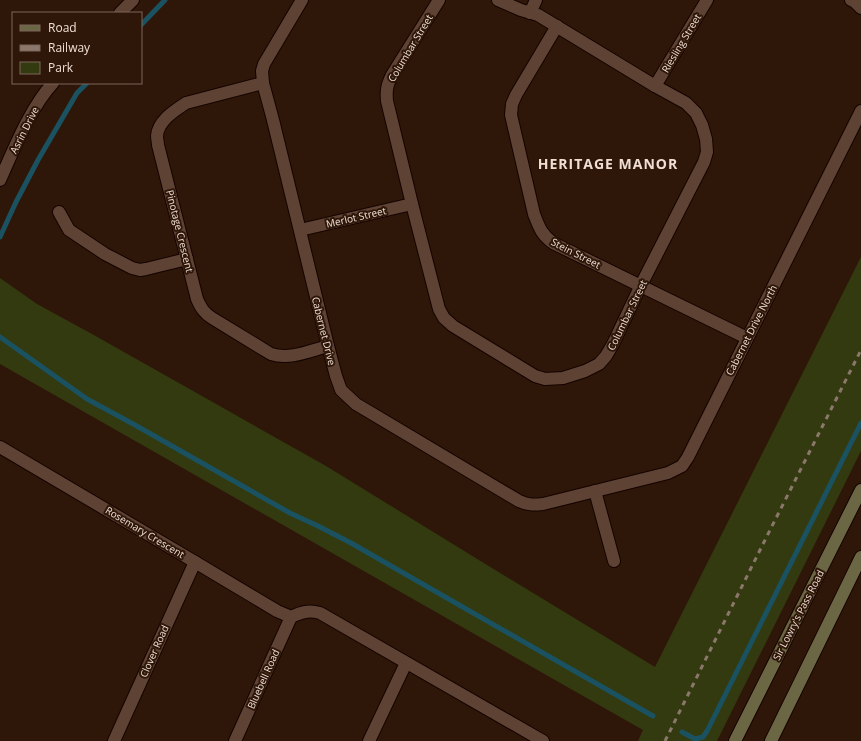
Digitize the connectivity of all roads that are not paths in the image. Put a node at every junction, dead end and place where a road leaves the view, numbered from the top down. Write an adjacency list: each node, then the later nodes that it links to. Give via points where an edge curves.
1 (132, 0): 9 (street)
2 (302, 0): 12 (street, Cabernet Drive, via 264,64)
3 (439, 0): 17 (street, Columbar Street, via 392,75 386,93)
4 (498, 0): 10 (street, Columbar Street)
5 (536, 0): 10 (street)
6 (707, 0): 14 (street, Riesling Street)
7 (851, 0): 8 (street)
8 (861, 8)
9 (121, 12)
10 (530, 13): 11 (street, Columbar Street)
11 (557, 26): 14 (street, Columbar Street); 21 (street, Stein Street, via 512,104 511,115 534,214 540,229 553,243)
12 (263, 83): 19 (street, Cabernet Drive); 20 (street, Pinotage Crescent, via 186,103 166,118 159,128 158,146)
13 (52, 84): 16 (street, Asrin Drive, via 28,119)
14 (655, 86): 21 (street, Columbar Street, via 686,103 696,113 706,139 707,152)
15 (861, 111): 22 (street, Cabernet Drive North)
16 (0, 180)
17 (412, 204): 19 (street, Merlot Street); 21 (street, Columbar Street, via 439,308 444,318 535,376 545,379 563,378 599,364 614,344)
18 (59, 212): 20 (street, via 68,230 132,268 140,270)
19 (300, 230): 23 (street, Cabernet Drive)
20 (187, 259): 23 (street, Pinotage Crescent, via 200,307 212,318 278,356 295,355)
21 (641, 285): 22 (street, Stein Street)
22 (747, 338): 26 (street, Cabernet Drive North, via 682,466 668,473)
23 (328, 346): 26 (street, Cabernet Drive, via 341,390 356,404 519,501 532,505 543,504)
24 (0, 447): 29 (street, Rosemary Crescent)
25 (861, 490): 36 (main road, Sir Lowry's Pass Road)
26 (595, 492): 28 (street)
27 (861, 557): 37 (main road)
28 (614, 561)
29 (195, 562): 30 (street, Rosemary Crescent); 32 (street, Clover Road)
30 (291, 617): 31 (street, via 306,612 320,613); 33 (street, Bluebell Road)
31 (406, 663): 34 (street); 35 (street)
32 (114, 741)
33 (235, 741)
34 (369, 741)
35 (543, 741)
36 (735, 741)
37 (771, 741)

